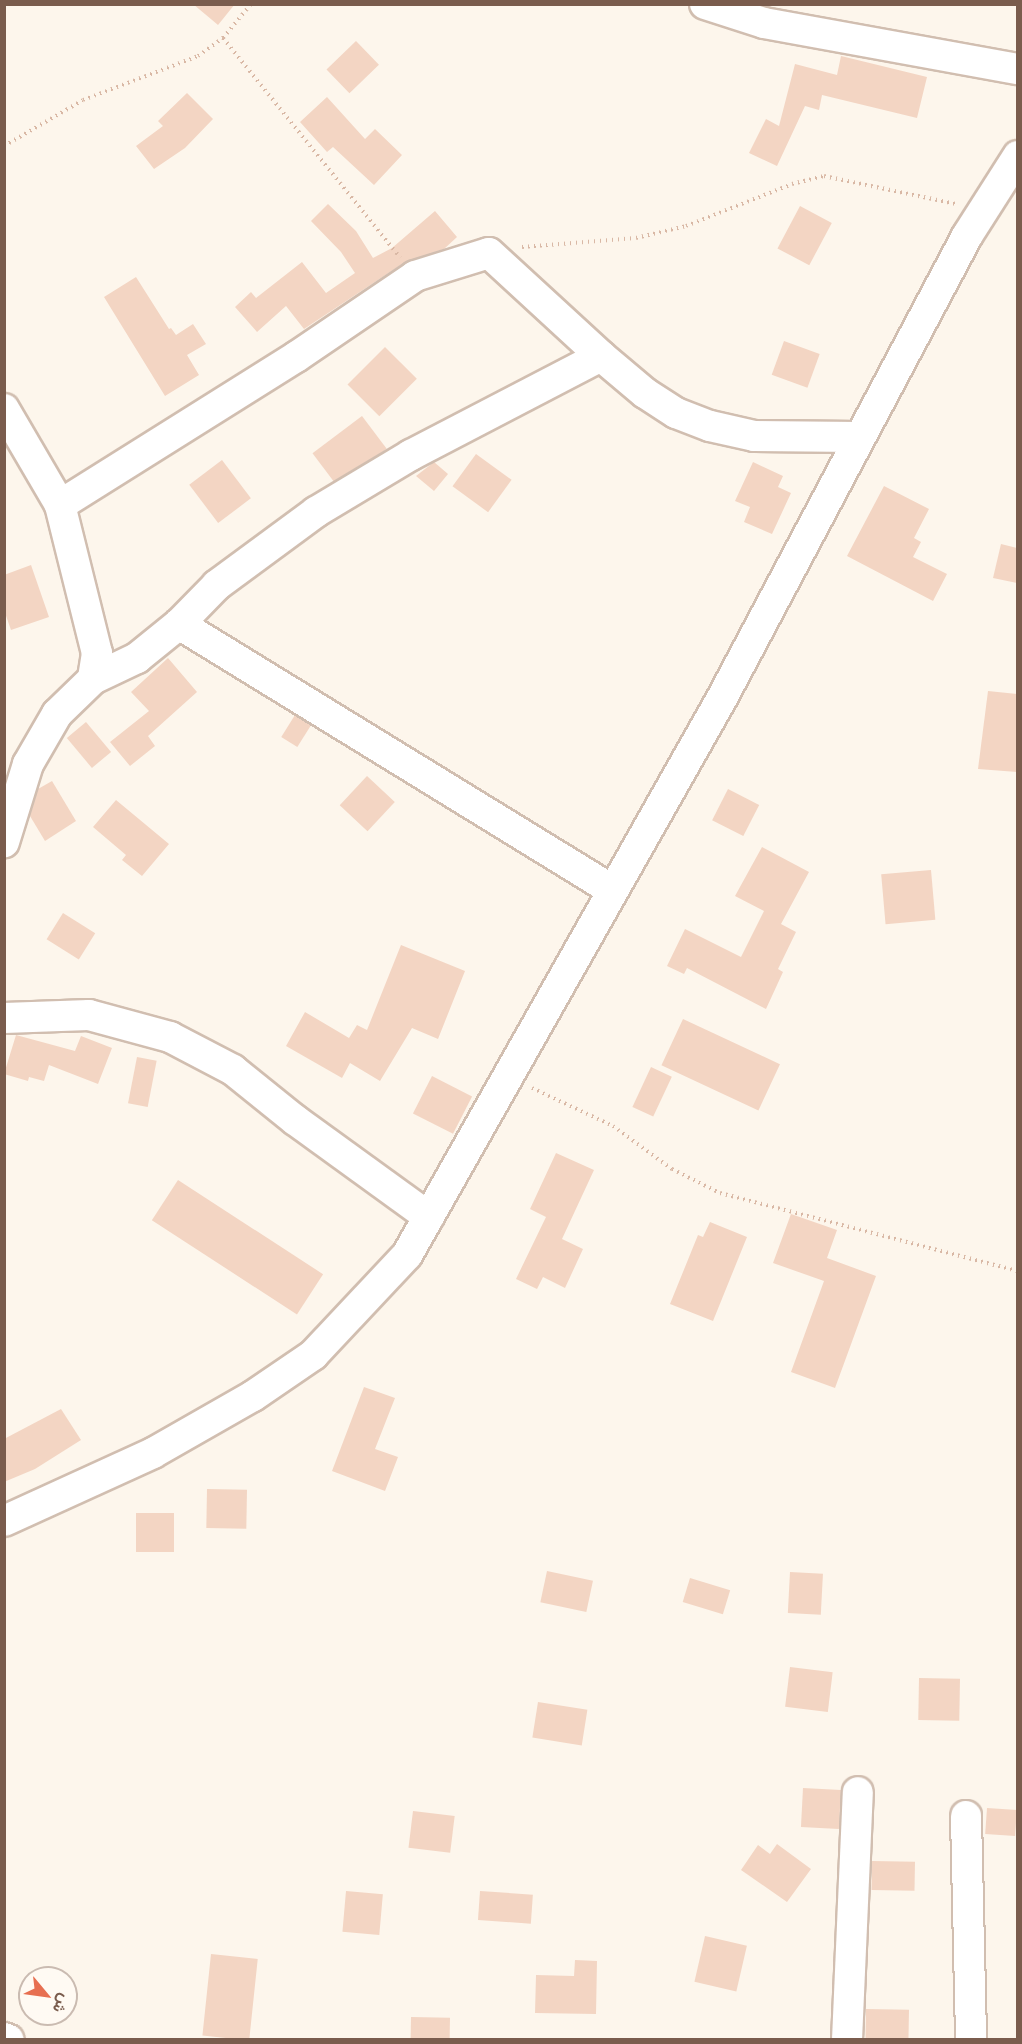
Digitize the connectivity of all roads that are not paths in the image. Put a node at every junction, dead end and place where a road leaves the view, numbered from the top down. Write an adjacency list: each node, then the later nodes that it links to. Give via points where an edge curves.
1 (705, 4): 2 (street, via 764,23)
2 (1017, 69)
3 (1017, 156): 6 (street)
4 (601, 356): 6 (street, via 676,413 710,426 754,436); 7 (street, via 489,253 415,276 296,357); 8 (street, via 411,455 315,512 217,585)
5 (4, 409): 7 (street)
6 (859, 437): 11 (street, via 722,698)
7 (60, 505): 9 (street, via 97,653)
8 (179, 624): 9 (street, via 137,658); 11 (street)
9 (93, 679): 10 (street, via 57,714 42,736 28,764)
10 (4, 842)
11 (612, 890): 13 (street)
12 (4, 1018): 13 (street, via 89,1016 170,1037 233,1070)
13 (429, 1217): 14 (street, via 407,1255 313,1355 253,1396 153,1453)
14 (4, 1521)
15 (858, 1792): 19 (street)
16 (966, 1816): 20 (street)
17 (4, 2038): 18 (street)
18 (9, 2040)
19 (847, 2040)
20 (970, 2040)

